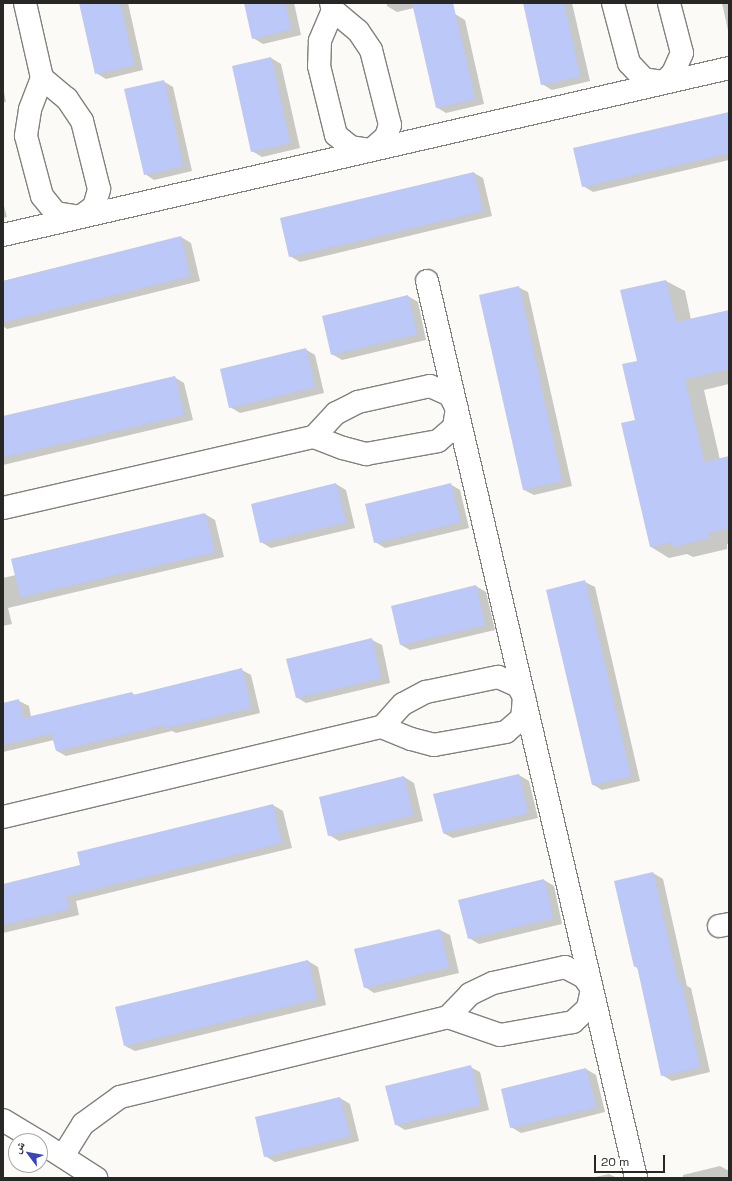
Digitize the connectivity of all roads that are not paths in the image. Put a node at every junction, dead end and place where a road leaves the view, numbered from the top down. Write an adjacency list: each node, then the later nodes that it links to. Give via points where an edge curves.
1 (25, 3): 6 (street)
2 (613, 3): 7 (street, via 629,63 644,79)
3 (669, 3): 7 (street, via 682,53 673,73)
4 (332, 7): 8 (street, via 358,31 372,50 390,125 386,137); 8 (street, via 320,41 319,66 336,135 350,147)
5 (729, 68): 7 (street)
6 (42, 78): 9 (street, via 67,98 82,121 99,189 94,207); 9 (street, via 30,110 26,136 42,196 56,213)
7 (664, 82): 8 (street)
8 (371, 150): 9 (street)
9 (80, 218): 10 (street)
10 (3, 235)
11 (427, 281): 12 (street)
12 (457, 409): 13 (street, via 454,427 438,441 366,454); 13 (street, via 450,395 430,386 358,402 336,413); 15 (street)
13 (314, 437): 14 (street)
14 (3, 508)
15 (524, 697): 16 (street, via 518,686 498,677 491,678 426,692 403,704); 16 (street, via 522,718 506,732 434,745); 18 (street)
16 (382, 727): 17 (street)
17 (3, 817)
18 (592, 989): 19 (street, via 584,977 565,967 493,982 470,994); 19 (street, via 588,1008 573,1022 500,1035); 25 (street)
19 (448, 1017): 23 (street, via 120,1097 83,1124)
20 (3, 1120): 21 (street)
21 (24, 1133)
22 (48, 1147): 23 (street)
23 (63, 1156): 24 (street)
24 (96, 1178)
25 (636, 1178)

